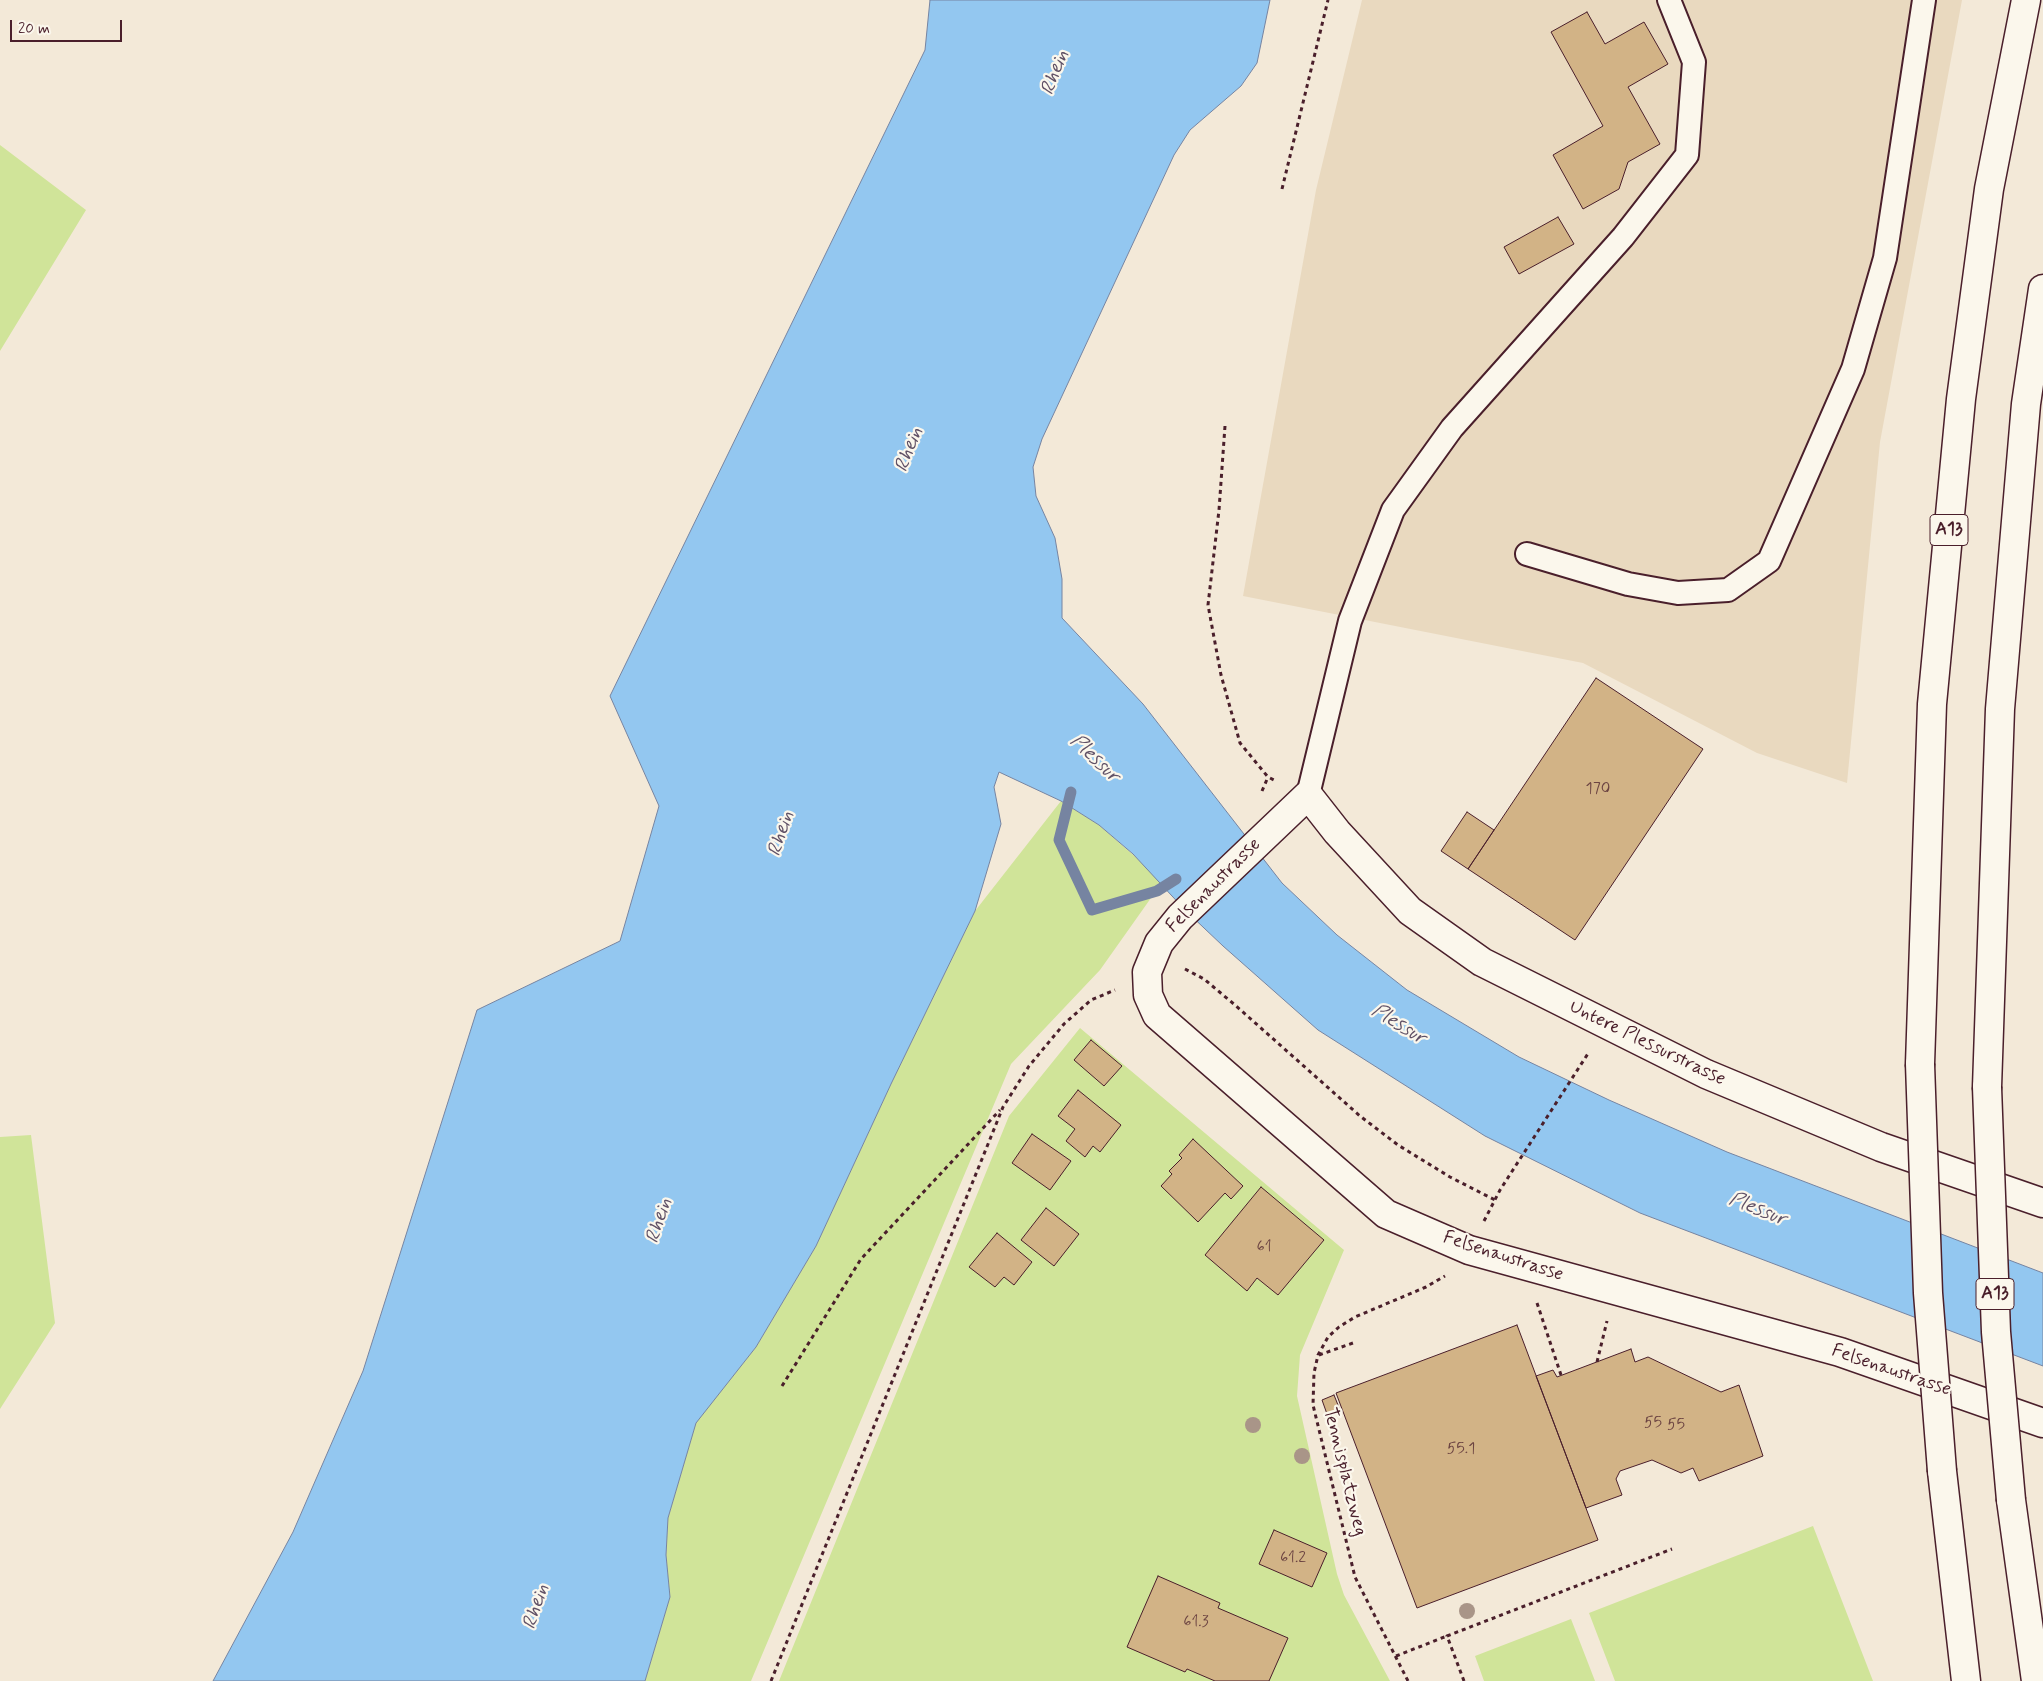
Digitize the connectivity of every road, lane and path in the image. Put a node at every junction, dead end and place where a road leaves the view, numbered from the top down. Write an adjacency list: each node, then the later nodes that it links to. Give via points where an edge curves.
1 (1328, 0): 5 (path)
2 (1669, 0): 9 (lane, via 1694,62 1687,155 1623,237 1452,428 1393,510 1350,621)
3 (1924, 0): 8 (lane, via 1885,258 1853,369 1769,561 1728,590 1678,593 1628,584)
4 (2026, 0): 32 (main road, A13, bridge, via 1989,189 1961,399 1932,704 1920,1064 1928,1293 1942,1472)
5 (1282, 189)
6 (2043, 289): 33 (main road, A13, bridge, via 2026,404 2000,709 1987,1088 1996,1332 2011,1500)
7 (1225, 426): 9 (path, via 1208,605 1221,675 1240,743 1268,778)
8 (1527, 554)
9 (1308, 796): 11 (main road, Felsenaustrasse, via 1180,917 1152,957); 16 (main road, Untere Plessurstrasse, via 1410,911 1482,962 1706,1074 1881,1146)
10 (1180, 966): 15 (path, via 1204,979 1360,1116 1398,1145)
11 (1147, 985): 13 (path, via 1118,988 1091,1000 1064,1024 1029,1066); 17 (main road, Felsenaustrasse, via 1151,1005 1167,1025 1386,1214)
12 (1584, 1061): 14 (path)
13 (1003, 1107): 24 (path, via 861,1259); 29 (path)
14 (1500, 1190)
15 (1495, 1200)
16 (2043, 1203)
17 (1469, 1250): 18 (main road, Felsenaustrasse); 21 (path, Tennisplatzweg, via 1462,1261 1438,1280 1339,1327 1328,1337)
18 (1524, 1265): 19 (main road, Felsenaustrasse); 23 (path)
19 (1615, 1290): 22 (path); 25 (main road, Felsenaustrasse, via 1840,1352)
20 (1353, 1343): 21 (path)
21 (1318, 1355): 28 (path, Tennisplatzweg, via 1313,1405 1355,1577)
22 (1597, 1362)
23 (1561, 1375)
24 (782, 1386)
25 (2043, 1423)
26 (1672, 1549): 27 (path)
27 (1447, 1636): 28 (path); 31 (path)
28 (1396, 1656): 30 (path, Tennisplatzweg)
29 (771, 1681)
30 (1408, 1681)
31 (1464, 1681)
32 (1966, 1681)
33 (2036, 1681)

